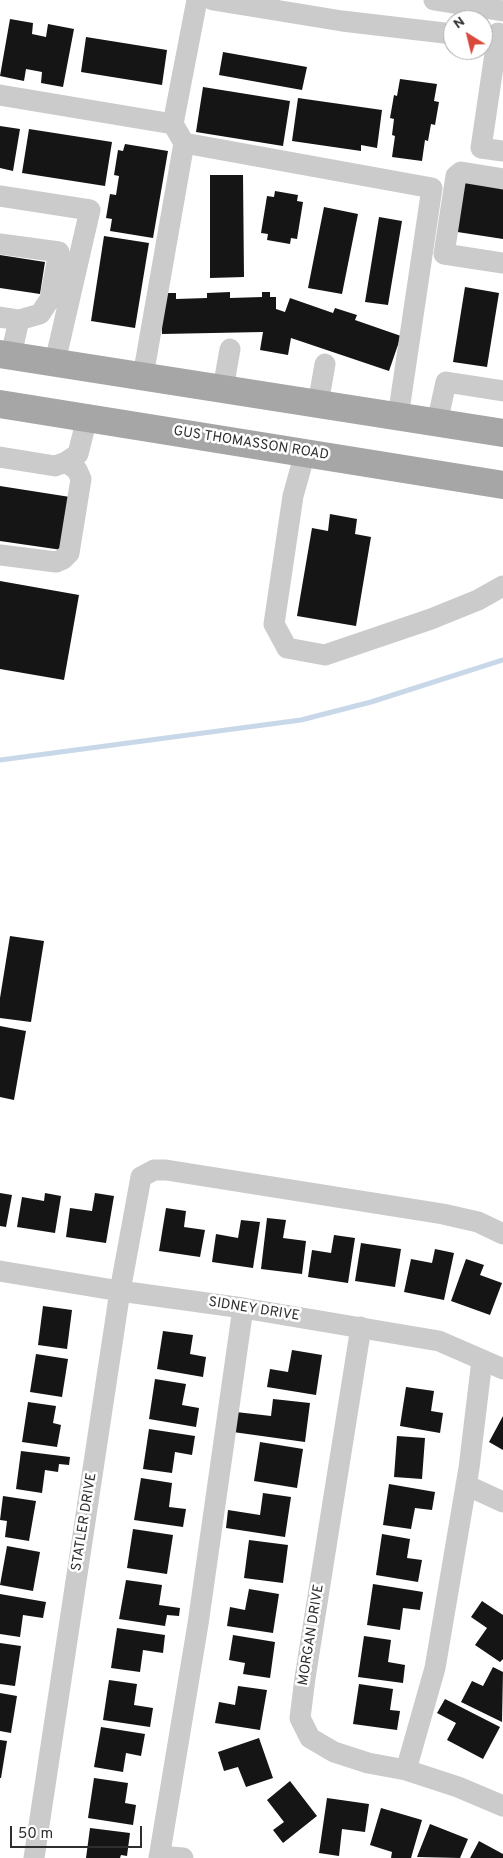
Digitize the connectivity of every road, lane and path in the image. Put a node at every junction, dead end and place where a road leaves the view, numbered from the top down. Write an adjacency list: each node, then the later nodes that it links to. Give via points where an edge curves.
1 (197, 0): 8 (street)
2 (213, 0): 5 (street, via 342,21)
3 (434, 0): 4 (street)
4 (503, 11)
5 (443, 33)
6 (498, 33): 10 (street, via 481,148)
7 (0, 95): 8 (street)
8 (173, 124): 9 (street)
9 (184, 143): 20 (street); 25 (street, via 432,188)
10 (503, 151)
11 (503, 178): 14 (street, via 461,172 456,176 444,254)
12 (0, 196): 18 (street, via 90,210)
13 (0, 244): 15 (street, via 59,252 50,299 40,314)
14 (503, 263)
15 (9, 318): 17 (street)
16 (230, 350): 21 (street)
17 (5, 355): 18 (main road)
18 (55, 362): 20 (main road)
19 (325, 364): 24 (street)
20 (144, 376): 21 (main road)
21 (223, 389): 24 (main road)
22 (503, 391): 27 (street, via 446,382)
23 (0, 404): 26 (main road, GUS THOMASSON ROAD)
24 (318, 404): 25 (main road)
25 (398, 417): 27 (main road)
26 (87, 418): 29 (main road, GUS THOMASSON ROAD); 31 (street, via 78,454)
27 (437, 423): 28 (main road)
28 (503, 433)
29 (305, 453): 32 (main road, GUS THOMASSON ROAD); 34 (street, via 293,496 274,624 287,648 325,655 430,619)
30 (0, 457): 31 (street, via 55,466)
31 (66, 462): 33 (street, via 77,470 81,479 69,553 56,562)
32 (503, 484)
33 (0, 555)
34 (503, 586)
35 (503, 1234): 37 (street, STATLER DRIVE, via 478,1222 443,1214 154,1170 142,1177 139,1187)
36 (0, 1271): 37 (street, SIDNEY DRIVE)
37 (120, 1292): 38 (street, SIDNEY DRIVE); 47 (street, STATLER DRIVE)
38 (243, 1308): 39 (street, SIDNEY DRIVE); 46 (street, via 198,1624)
39 (361, 1327): 40 (street, SIDNEY DRIVE, via 439,1341); 44 (street, MORGAN DRIVE, via 300,1718 310,1738 334,1752)
40 (482, 1360): 41 (street, SIDNEY DRIVE); 42 (street)
41 (503, 1369)
42 (466, 1485): 43 (street); 44 (street, via 435,1668)
43 (503, 1502)
44 (406, 1770): 45 (street, MORGAN DRIVE)
45 (503, 1806)
46 (159, 1857): 48 (street)
47 (34, 1858)
48 (183, 1858)

